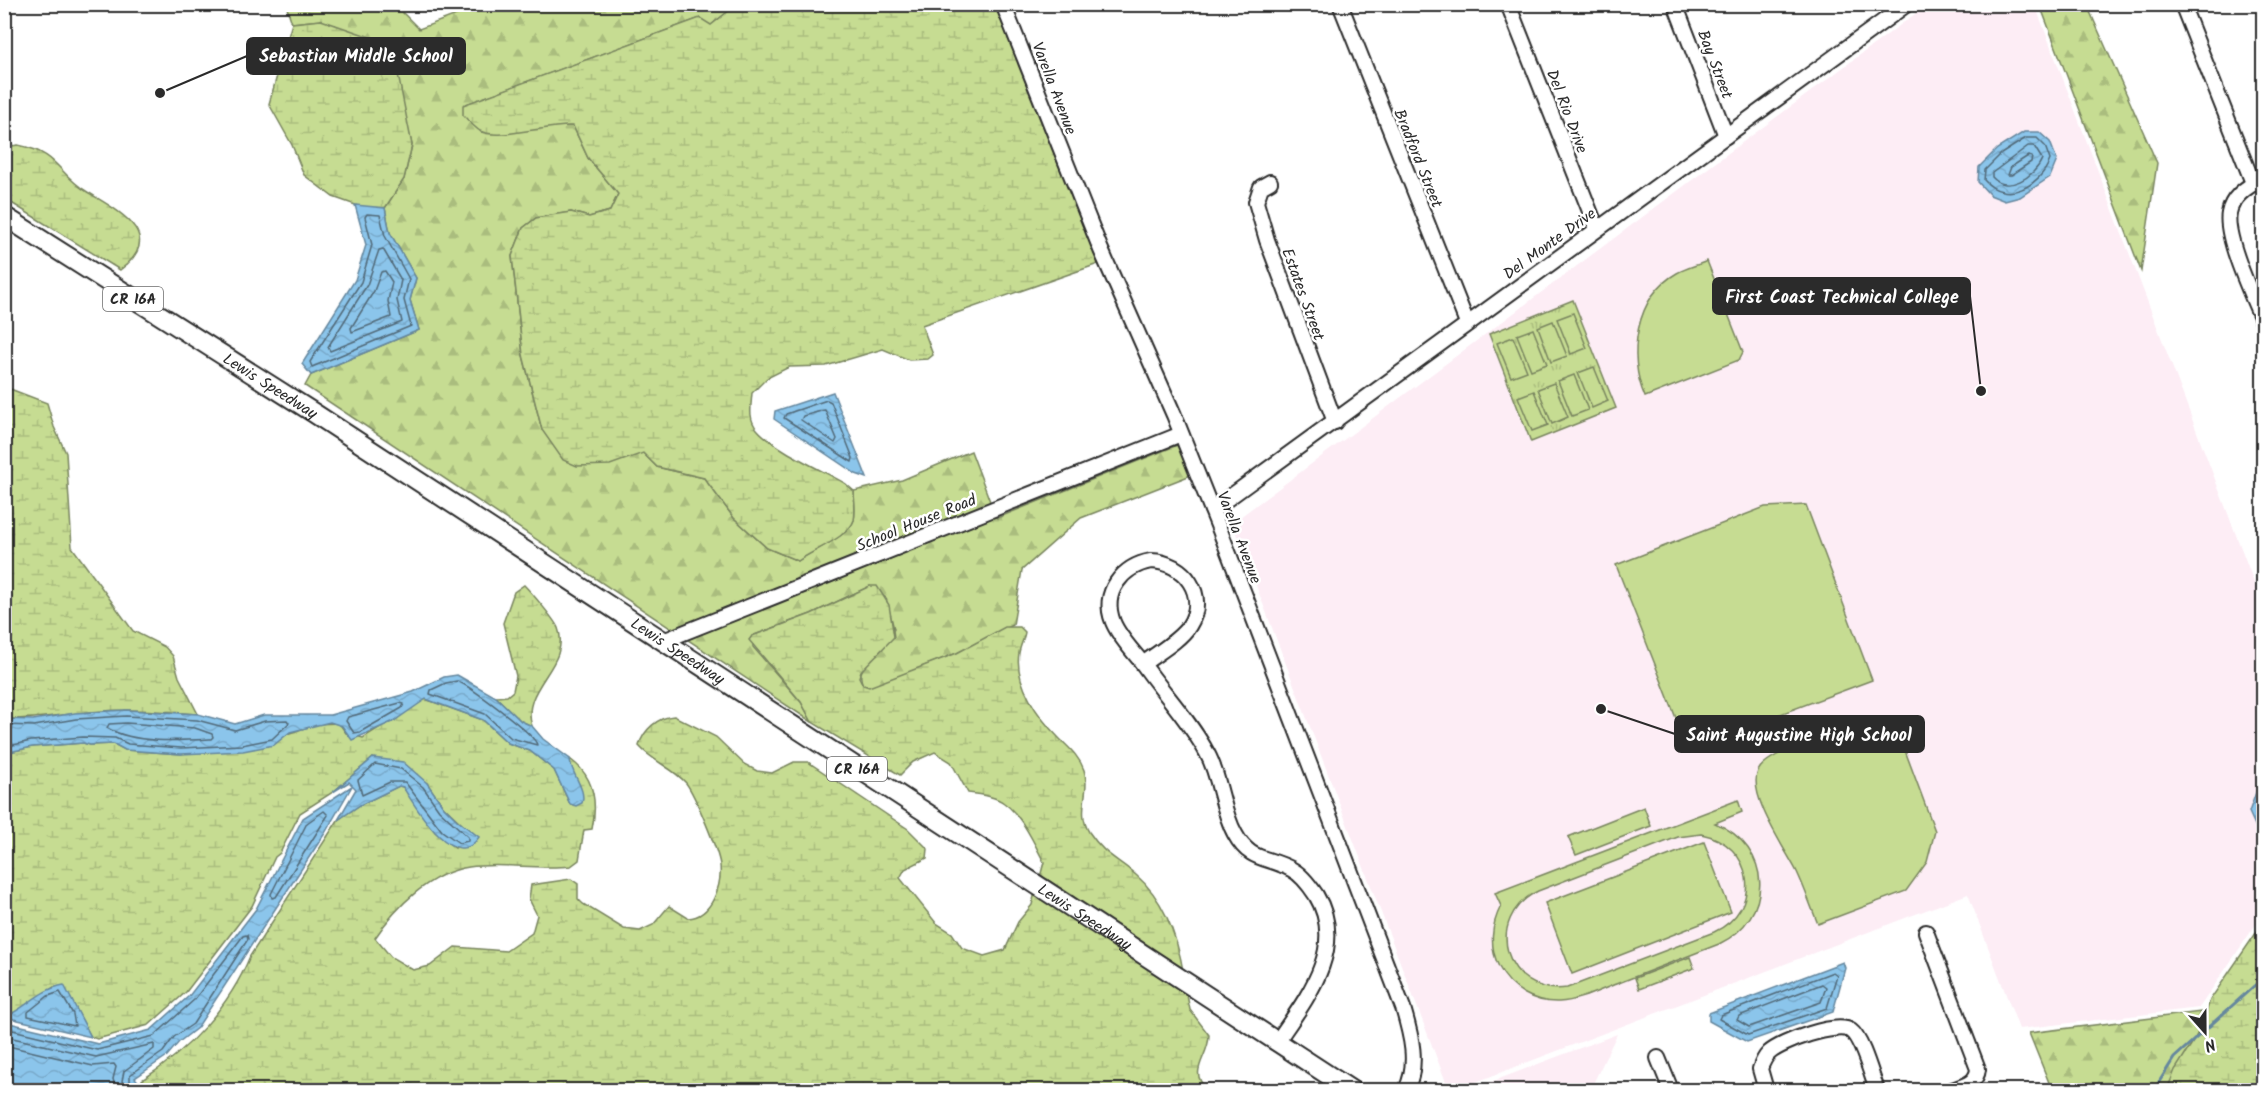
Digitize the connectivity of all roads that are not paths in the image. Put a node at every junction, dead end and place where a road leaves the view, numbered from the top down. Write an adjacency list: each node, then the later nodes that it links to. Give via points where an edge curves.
1 (1003, 4): 15 (street, Varella Avenue, via 1101,250)
2 (1340, 4): 12 (street, Bradford Street)
3 (1508, 4): 11 (street, Del Rio Drive)
4 (1675, 4): 7 (street, Bay Street)
5 (1907, 4): 7 (street, Del Monte Drive)
6 (2182, 4): 8 (street)
7 (1726, 136): 11 (street, Del Monte Drive)
8 (2258, 181): 13 (street, via 2234,199 2229,214 2230,233)
9 (1270, 182): 14 (street, Estates Street, via 1261,187 1256,202 1282,286)
10 (4, 216): 17 (main road, Lewis Speedway / CR 16A)
11 (1598, 229): 12 (street, Del Monte Drive)
12 (1467, 323): 14 (street, Del Monte Drive)
13 (2264, 324)
14 (1335, 422): 16 (street, Del Monte Drive)
15 (1181, 434): 16 (street, Varella Avenue); 17 (street, School House Road)
16 (1212, 510): 23 (street, Varella Avenue, via 1403,1008 1413,1063)
17 (663, 641): 20 (main road, Lewis Speedway / CR 16A)
18 (1143, 664): 18 (street, via 1114,624 1110,602 1122,574 1141,562 1161,561 1180,569 1187,577 1193,586 1196,607 1189,626); 20 (street, via 1207,752 1234,833 1246,851 1292,869 1311,887 1322,905 1329,933 1323,965)
19 (1926, 932): 27 (street, via 1978,1069 1978,1076 1971,1083)
20 (1276, 1043): 22 (main road, Lewis Speedway / CR 16A)
21 (1658, 1058): 24 (street)
22 (1351, 1090)
23 (1406, 1090)
24 (1671, 1090)
25 (1766, 1090): 26 (street, via 1760,1069 1770,1052 1831,1027 1842,1027 1856,1036)
26 (1877, 1090)
27 (1952, 1090)

